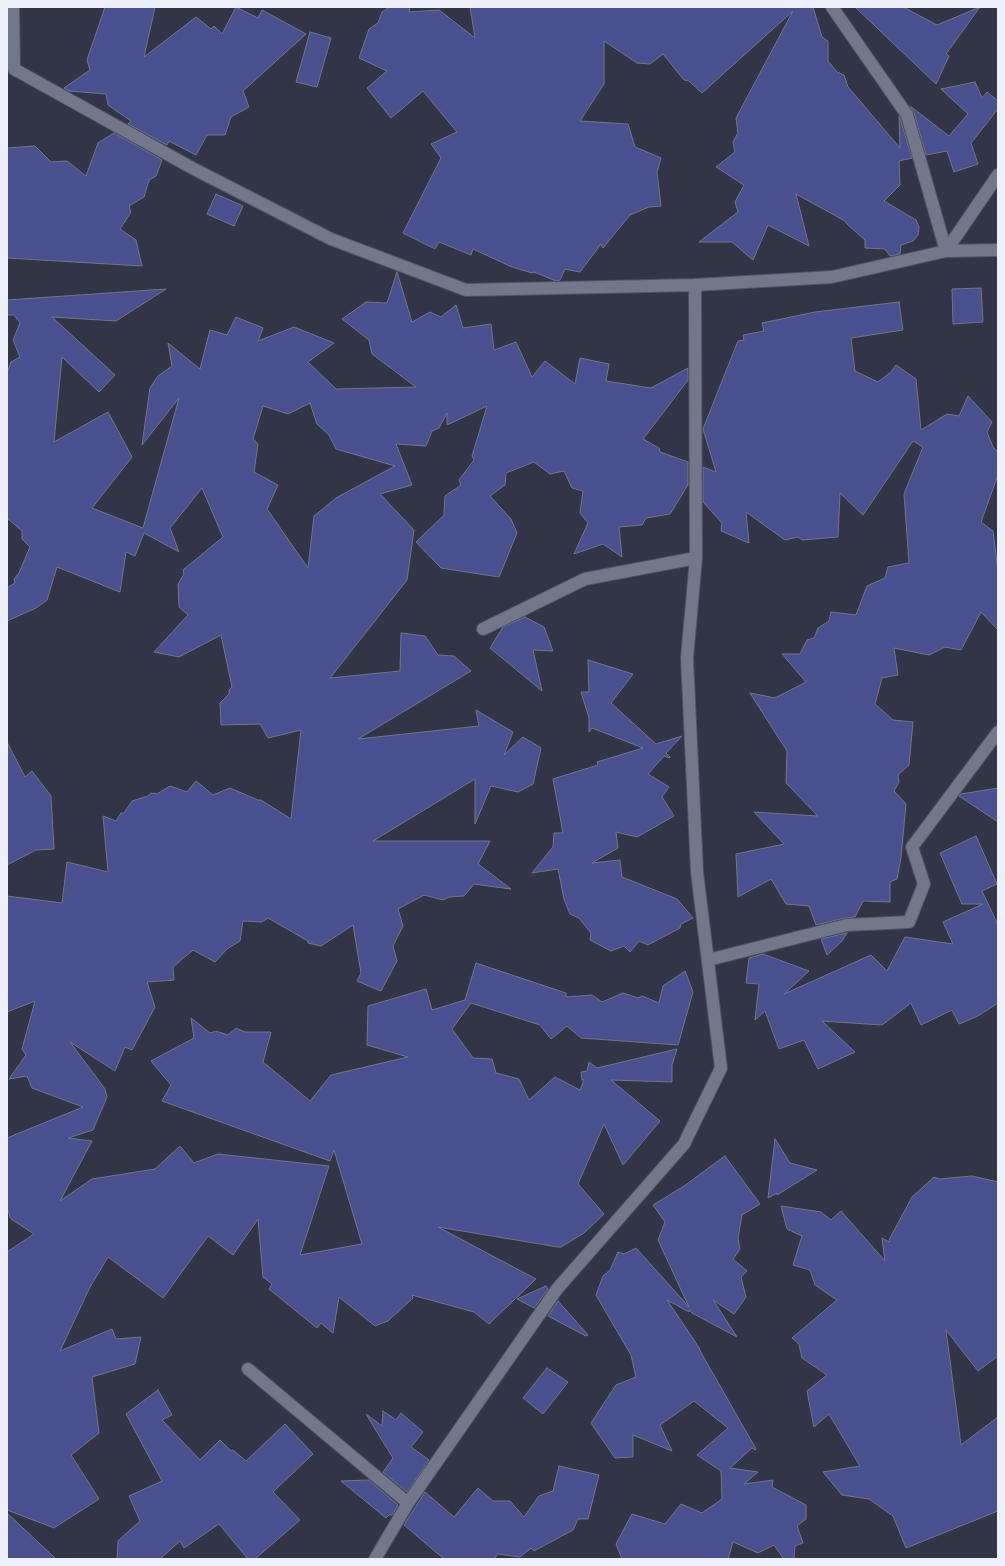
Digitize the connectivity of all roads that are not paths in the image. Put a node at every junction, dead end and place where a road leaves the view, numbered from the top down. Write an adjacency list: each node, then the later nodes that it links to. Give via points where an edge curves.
1 (13, 7): 6 (street, via 14,69 194,169 330,239 466,290)
2 (832, 7): 5 (street, via 907,115)
3 (998, 175): 5 (street)
4 (998, 250): 5 (street)
5 (946, 251): 6 (street, via 832,277)
6 (695, 285): 7 (street)
7 (696, 558): 8 (street, via 585,579); 10 (street, via 687,658 697,872)
8 (483, 629)
9 (998, 732): 10 (street, via 912,846 924,884 909,922 847,925)
10 (708, 960): 12 (street, via 722,1068 684,1144 557,1289)
11 (248, 1369): 12 (street)
12 (408, 1503): 13 (street)
13 (375, 1559)

